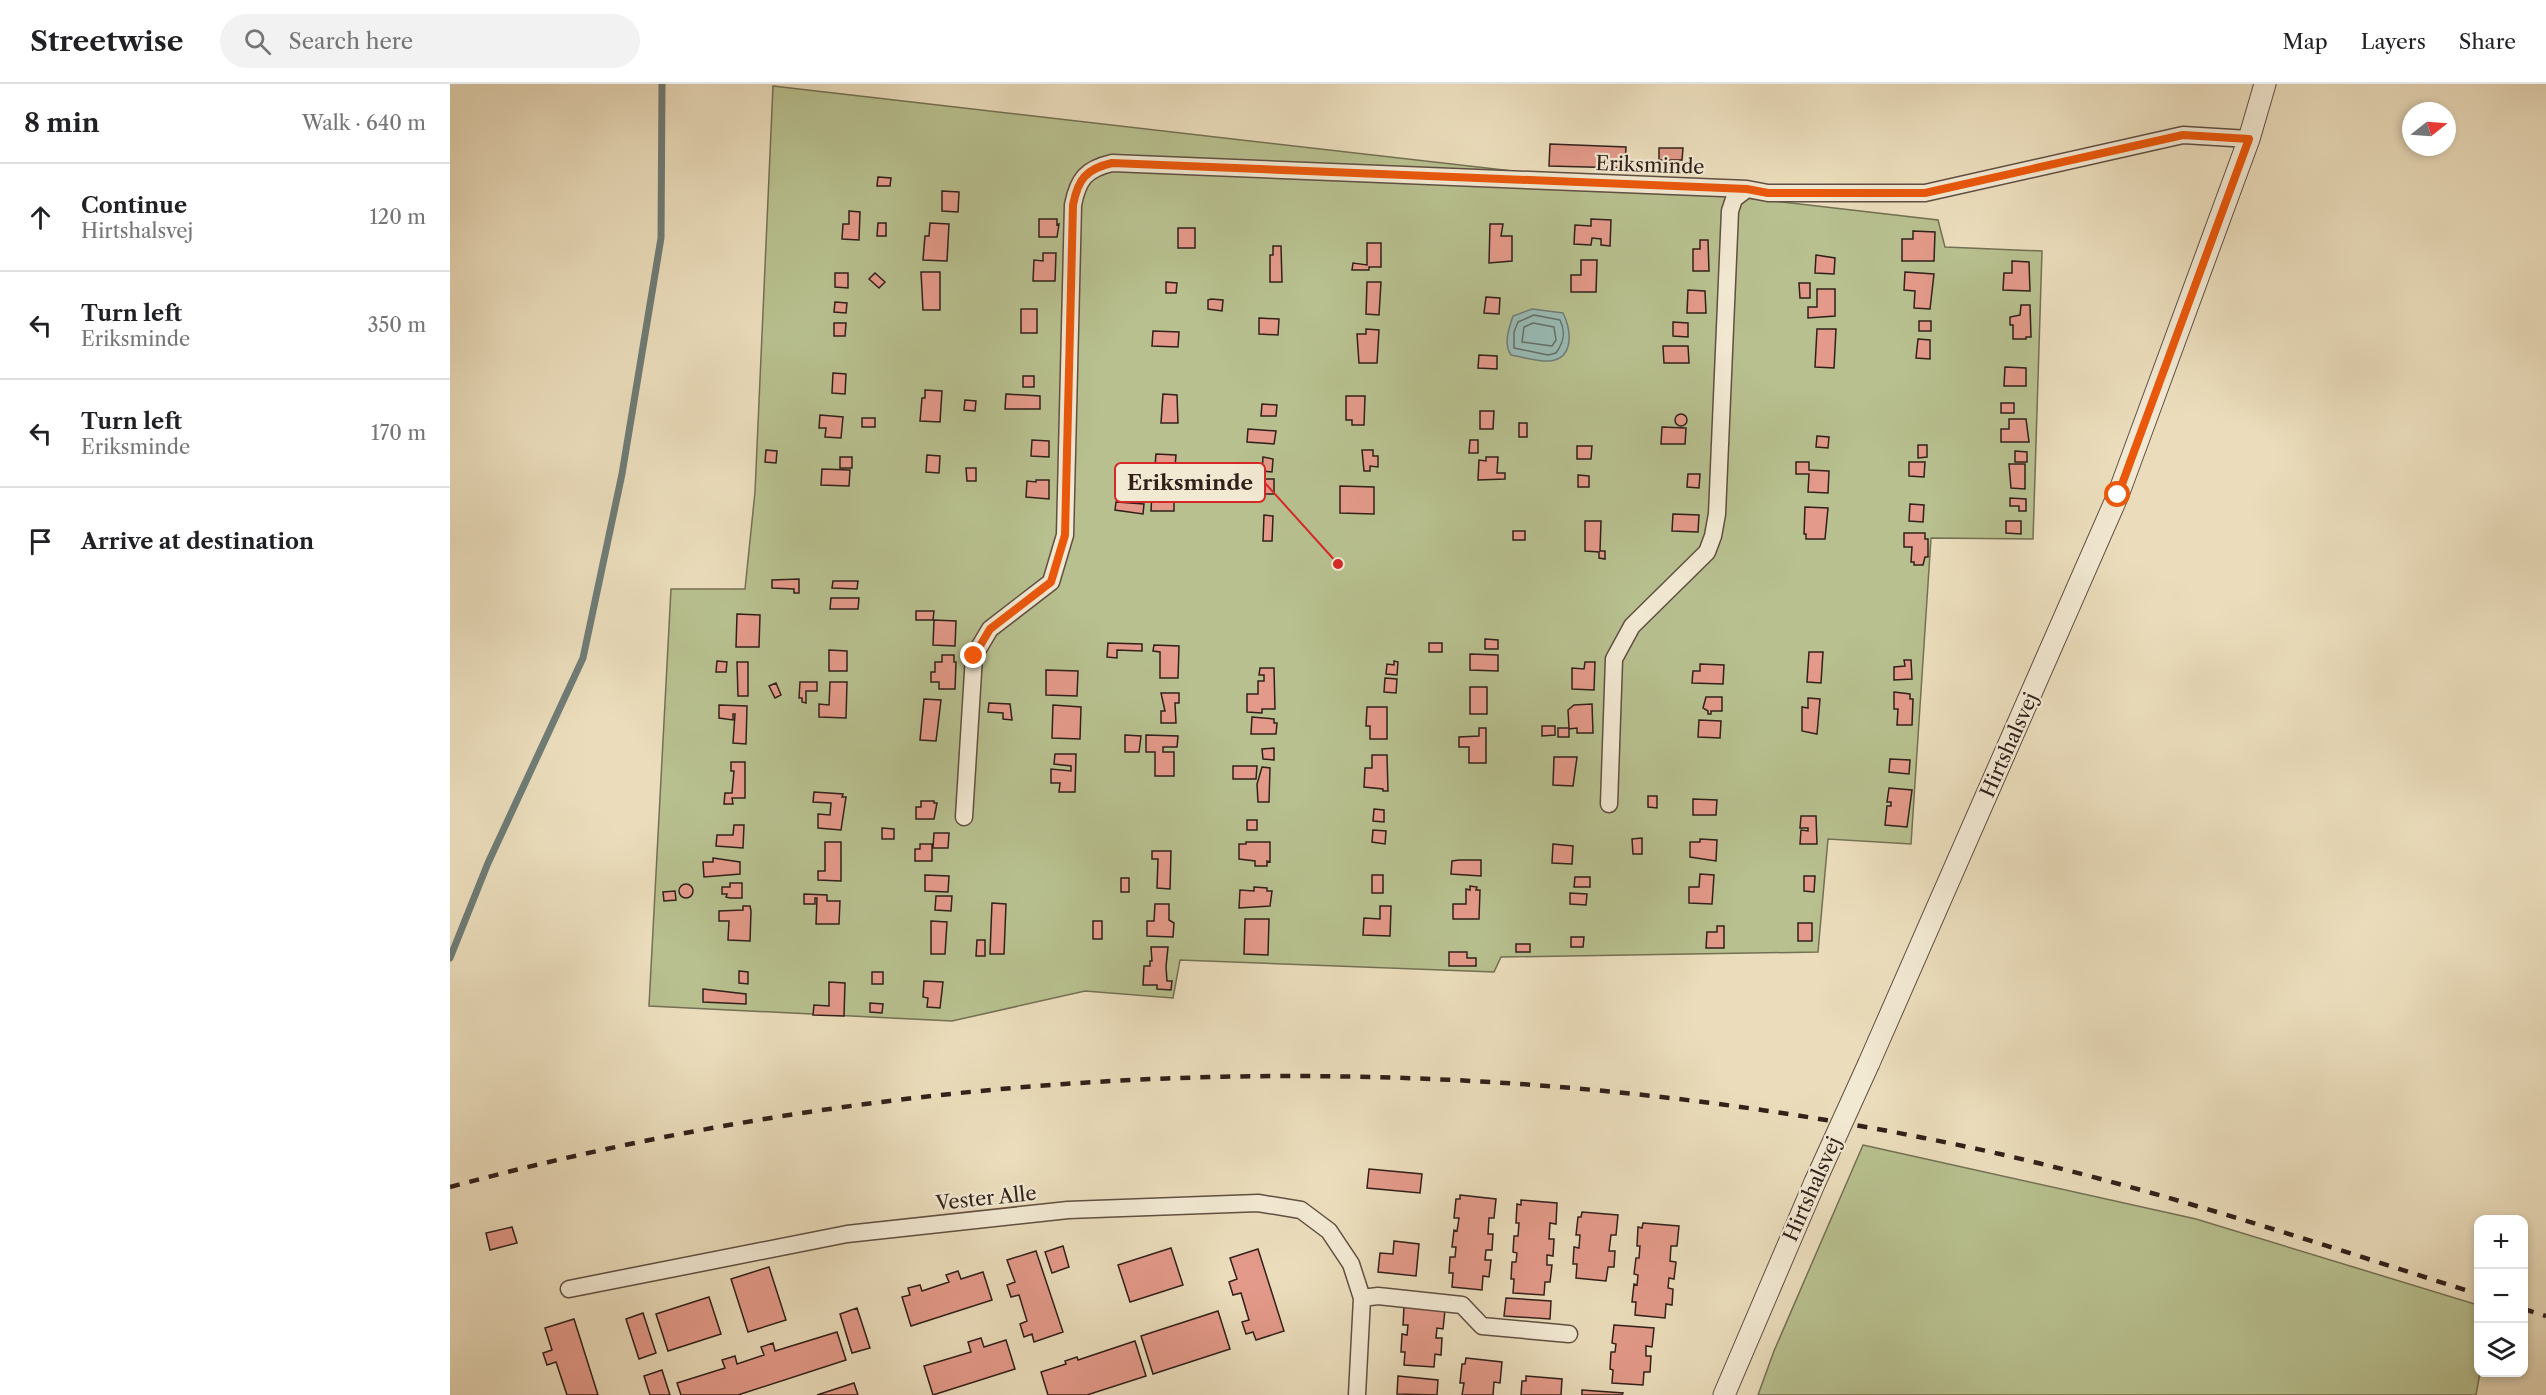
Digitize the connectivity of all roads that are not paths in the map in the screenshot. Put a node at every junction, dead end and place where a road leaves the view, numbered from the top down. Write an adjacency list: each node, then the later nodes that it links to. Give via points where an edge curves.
1 (2265, 84): 2 (street, Hirtshalsvej)
2 (2249, 139): 3 (street, Eriksminde, via 2183,135 1925,193 1768,193); 10 (street, Hirtshalsvej, bridge, via 2118,495)
3 (1747, 189): 4 (street, via 1734,199 1730,212 1713,536 1707,552 1632,627 1614,659); 5 (street, Eriksminde, via 1112,163 1095,167 1084,176 1073,205 1065,535 1051,582 990,629 974,656)
4 (1609, 804)
5 (964, 818)
6 (569, 1289): 7 (street, Vester Alle, via 847,1234 1068,1210 1258,1203 1301,1209 1329,1231 1351,1264)
7 (1362, 1298): 8 (street, via 1378,1296 1462,1305 1482,1326); 9 (street, Vester Alle)
8 (1569, 1334)
9 (1358, 1395)
10 (1724, 1395)

